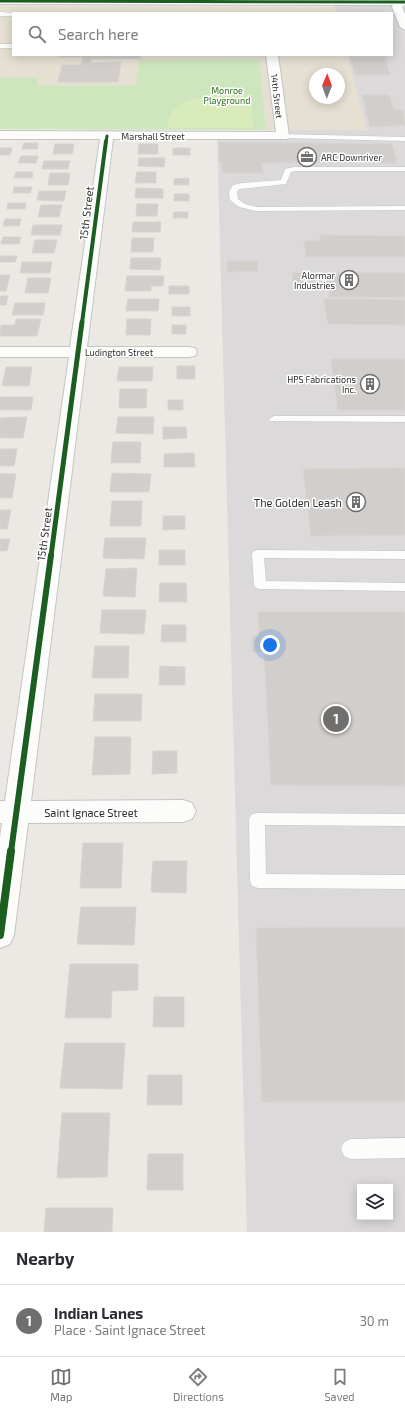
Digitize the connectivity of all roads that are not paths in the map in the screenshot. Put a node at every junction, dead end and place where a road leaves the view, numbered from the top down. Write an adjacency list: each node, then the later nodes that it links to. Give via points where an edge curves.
1 (0, 1): 2 (street)
2 (20, 1): 3 (street)
3 (162, 1): 5 (street)
4 (316, 1): 5 (street); 6 (street)
5 (264, 2): 7 (street)
6 (402, 2): 10 (street, via 397,7)
7 (266, 12)
8 (0, 14): 9 (lane)
9 (12, 14)
10 (405, 27)
11 (0, 46): 12 (lane)
12 (11, 46)
13 (272, 56): 16 (street, 14th Street)
14 (0, 135): 15 (street, Marshall Street)
15 (107, 136): 16 (street, Marshall Street); 21 (street, 15th Street)
16 (283, 136): 17 (lane)
17 (405, 139)
18 (404, 171): 19 (lane, via 294,169 288,171 283,182 242,185 236,187 232,194 240,205 256,209)
19 (405, 208)
20 (0, 352): 21 (street, Ludington Street)
21 (78, 352): 22 (street, Ludington Street); 28 (street, 15th Street)
22 (189, 352)
23 (274, 419): 24 (lane)
24 (405, 419)
25 (405, 555): 26 (lane, via 258,554 260,585)
26 (405, 587)
27 (183, 811): 28 (street, Saint Ignace Street)
28 (8, 812): 31 (street, 15th Street)
29 (405, 820): 30 (lane, via 257,819 258,881)
30 (405, 882)
31 (0, 935)
32 (405, 1148): 33 (lane)
33 (351, 1149)

